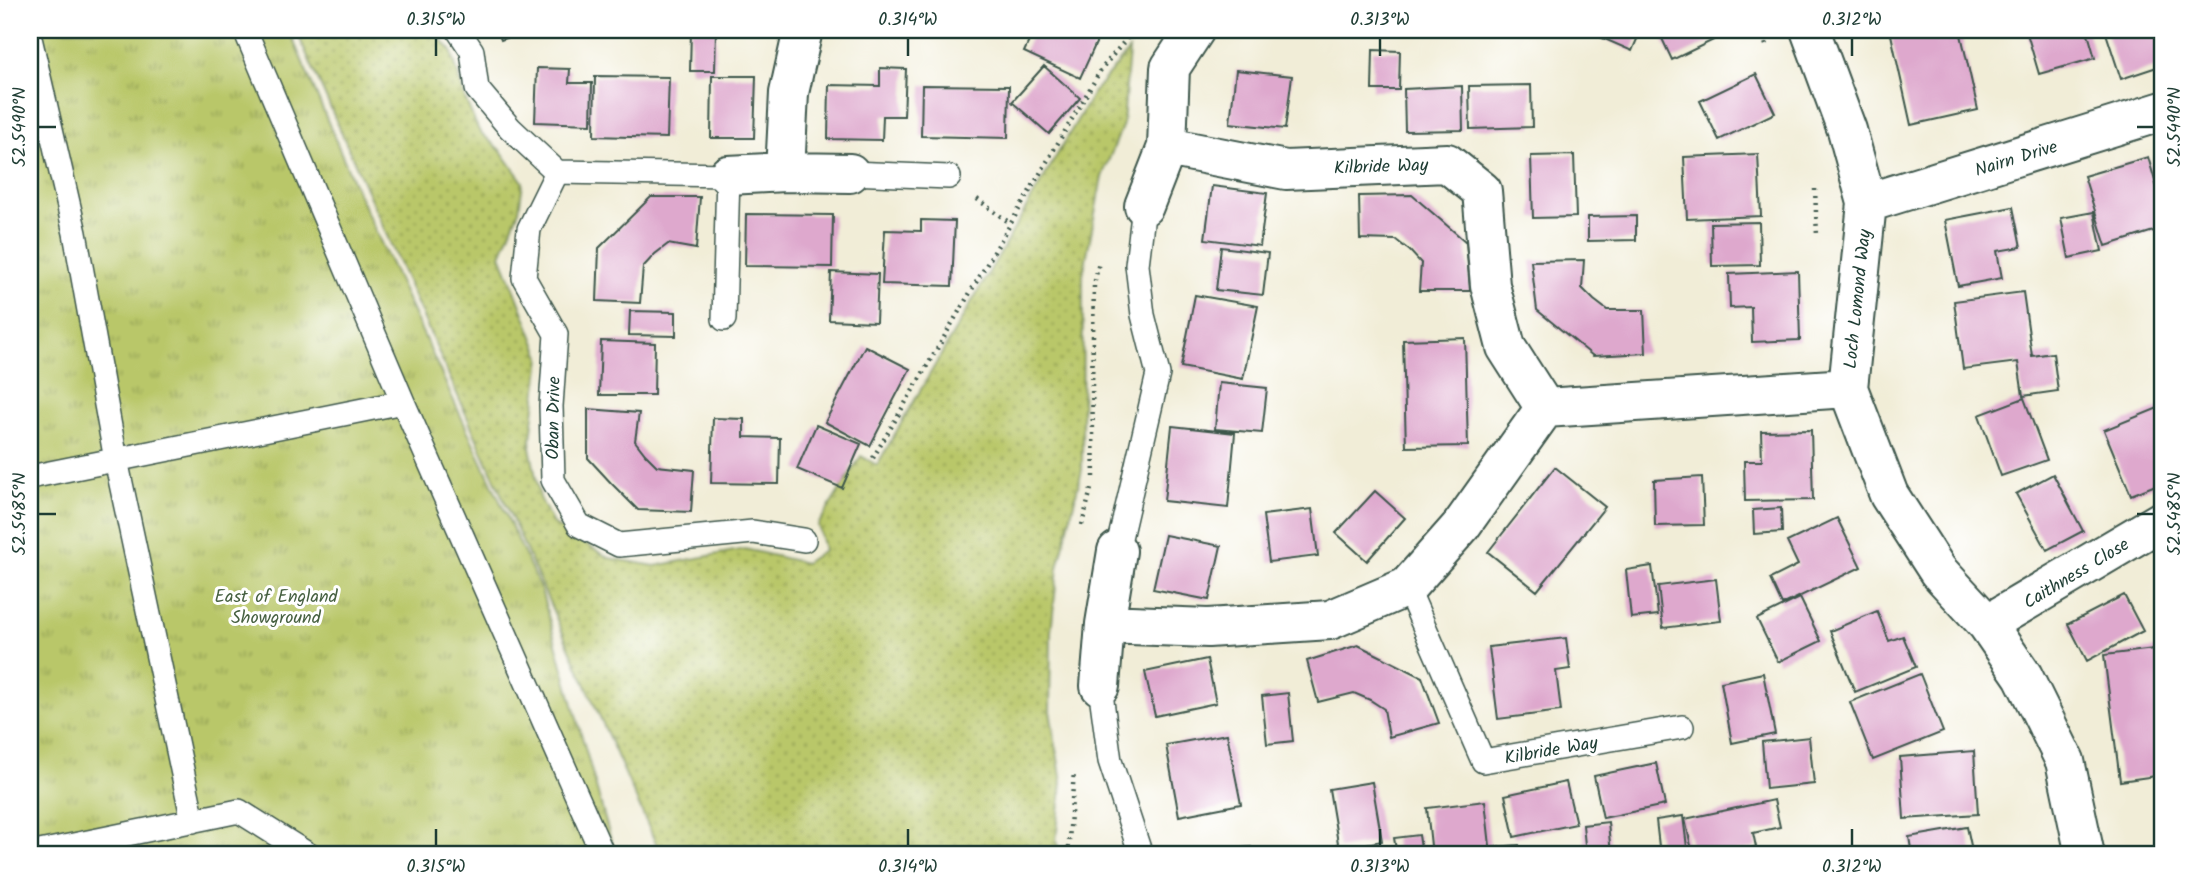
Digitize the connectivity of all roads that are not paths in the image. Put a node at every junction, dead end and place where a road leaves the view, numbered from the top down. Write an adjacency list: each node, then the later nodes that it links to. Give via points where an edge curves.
1 (245, 30): 18 (lane)
2 (458, 30): 9 (lane, via 472,51 477,89)
3 (803, 30): 10 (street, via 789,93)
4 (1195, 30): 8 (street, via 1170,68)
5 (1810, 30): 14 (street, Loch Lomond Way, via 1847,130)
6 (30, 38): 20 (lane, via 75,233)
7 (2163, 111): 14 (street, Nairn Drive)
8 (1167, 147): 15 (street); 19 (street, Kilbride Way, via 1286,170 1447,163 1482,191 1490,285 1506,346)
9 (557, 172): 12 (lane); 23 (lane, Oban Drive, via 529,229 524,278 556,334 551,406 553,481 579,525 619,545 753,532)
10 (785, 172): 11 (street); 12 (street)
11 (850, 173): 13 (lane)
12 (728, 175): 16 (lane)
13 (948, 177)
14 (1867, 203): 17 (street, Loch Lomond Way)
15 (1144, 206): 24 (lane, via 1137,265 1143,315 1158,374)
16 (724, 320)
17 (1848, 388): 19 (street); 27 (street, Loch Lomond Way, via 1889,495 1938,571)
18 (403, 402): 20 (lane); 33 (lane)
19 (1545, 408): 25 (street, via 1461,526)
20 (116, 460): 21 (lane); 30 (lane)
21 (30, 477)
22 (2163, 520): 27 (street, Caithness Close)
23 (804, 540)
24 (1117, 551): 26 (street)
25 (1407, 587): 26 (street, via 1330,620 1208,628); 29 (lane, Kilbride Way, via 1483,761)
26 (1105, 624): 28 (street)
27 (1987, 624): 35 (street, Loch Lomond Way, via 2023,676 2059,749)
28 (1100, 686): 34 (lane, via 1110,761)
29 (1682, 727)
30 (193, 821): 31 (lane); 32 (lane, via 239,811)
31 (30, 854)
32 (309, 855)
33 (603, 855)
34 (1141, 855)
35 (2085, 855)

